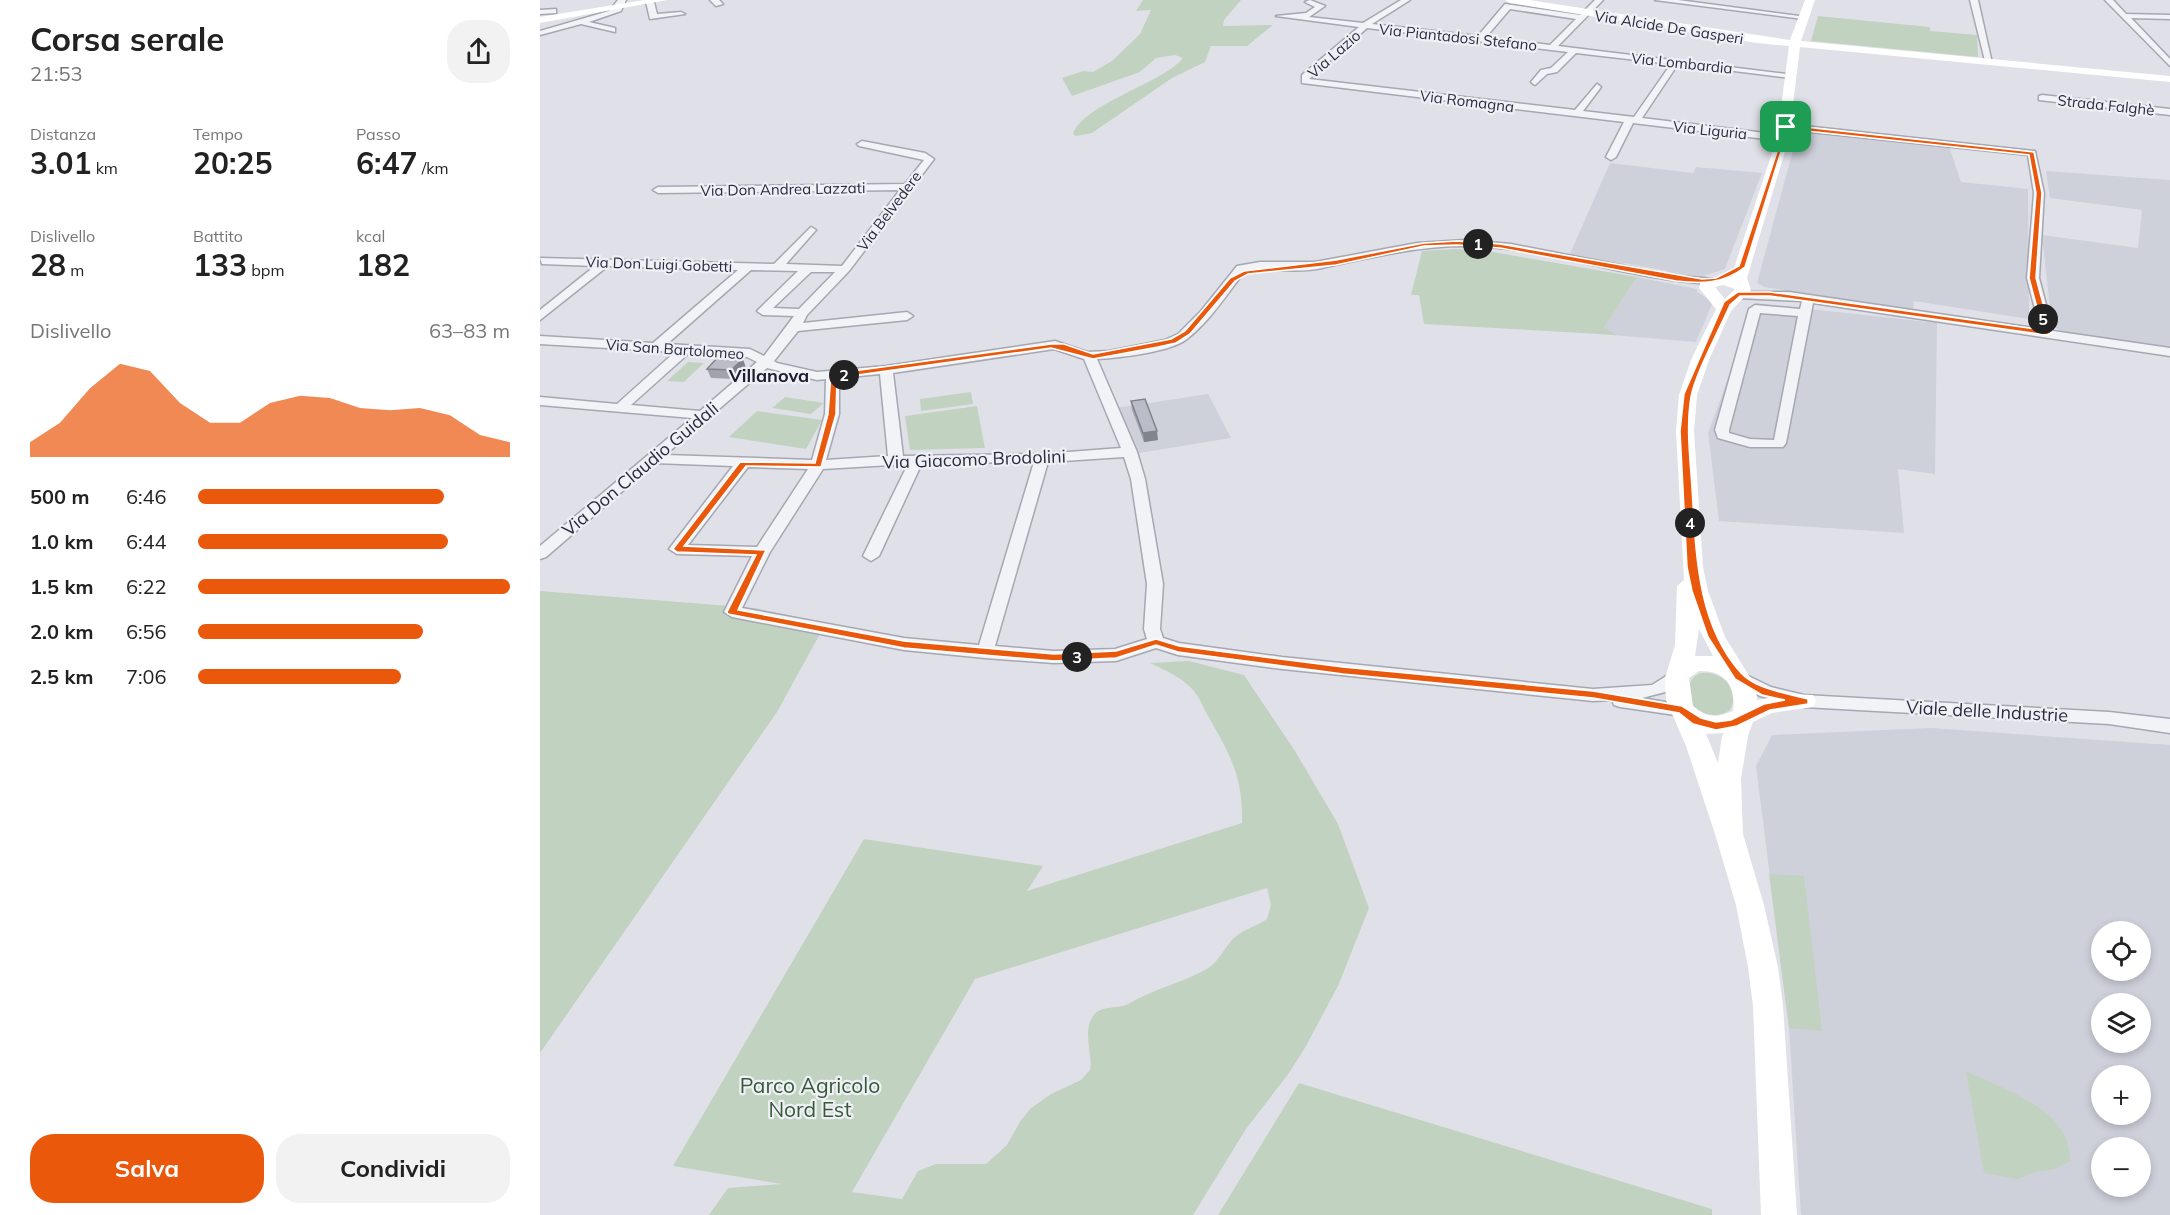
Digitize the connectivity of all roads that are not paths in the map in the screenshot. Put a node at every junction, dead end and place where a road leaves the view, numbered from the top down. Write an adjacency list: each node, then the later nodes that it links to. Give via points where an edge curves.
1 (662, 0): 9 (street)
2 (1406, 0): 23 (street, Via Lazio)
3 (1510, 0): 17 (street, Via Alcide De Gasperi)
4 (1599, 0): 17 (street)
5 (1659, 0): 13 (street)
6 (1729, 0): 13 (street)
7 (1810, 0): 19 (street)
8 (1974, 0): 32 (street)
9 (650, 2): 12 (street); 16 (street, via 653,17)
10 (1309, 2): 23 (street, Via Piantadosi Stefano, via 1321,6 1308,15 1280,16)
11 (2112, 2): 18 (street)
12 (620, 4): 21 (street); 22 (street, via 612,13)
13 (1722, 8): 19 (street)
14 (552, 11): 15 (street)
15 (540, 12)
16 (681, 14)
17 (1582, 15): 28 (street, via 1508,6); 29 (street, Via Alcide De Gasperi); 30 (street)
18 (2125, 16): 20 (street); 34 (street)
19 (1803, 17): 29 (street)
20 (2170, 17)
21 (540, 20)
22 (581, 21): 24 (street); 25 (street)
23 (1365, 27): 27 (street, Via Lazio); 28 (street, Via Piantadosi Stefano)
24 (612, 30)
25 (540, 33)
26 (1343, 35): 27 (street)
27 (1354, 36): 37 (street, Via Lazio)
28 (1480, 39): 30 (street, Via Piantadosi Stefano)
29 (1795, 44): 32 (street, Via Alcide De Gasperi); 35 (street)
30 (1552, 47): 31 (street, Via Lombardia)
31 (1574, 50): 33 (street, Via Lombardia); 38 (street, via 1554,70 1544,72)
32 (1989, 61): 36 (street, Via Alcide De Gasperi)
33 (1676, 62): 35 (street, Via Lombardia); 43 (street)
34 (2170, 64)
35 (1791, 75): 44 (street)
36 (2170, 77)
37 (1305, 81): 42 (street, Via Romagna)
38 (1534, 82)
39 (1597, 87): 42 (street)
40 (2042, 98): 41 (street, Strada Falghè)
41 (2170, 112)
42 (1577, 114): 43 (street, Via Romagna)
43 (1632, 121): 44 (street, Via Liguria); 46 (street)
44 (1785, 132): 53 (street); 66 (street, Via Liguria, via 2032,153 2039,193 2032,278)
45 (862, 144): 47 (street, Via Belvedere, via 925,156 928,159)
46 (1611, 157)
47 (909, 187): 48 (street, Via Don Andrea Lazzati); 55 (street, Via Belvedere)
48 (658, 190)
49 (811, 230): 52 (street)
50 (542, 261): 51 (street, Via Don Luigi Gobetti)
51 (605, 263): 52 (street, Via Don Luigi Gobetti); 63 (street)
52 (777, 267): 55 (street, Via Don Luigi Gobetti)
53 (1742, 267): 57 (street); 58 (street)
54 (747, 268): 68 (street)
55 (845, 269): 61 (street, Via Belvedere)
56 (806, 270): 61 (street, via 763,311)
57 (1713, 284): 58 (street, via 1722,295); 60 (street); 71 (street, via 1511,248 1424,244 1321,265 1257,270 1232,280 1178,339)
58 (1739, 290): 59 (street); 60 (street)
59 (1808, 299): 62 (street); 66 (street)
60 (1724, 309): 88 (street, via 1688,394 1684,431)
61 (802, 313): 65 (street, Via Belvedere)
62 (1806, 313): 62 (street, via 1755,309 1723,435 1769,445 1781,441)
63 (540, 316)
64 (907, 316): 65 (street)
65 (794, 328): 72 (street, Via Belvedere)
66 (2047, 333): 70 (street)
67 (540, 340): 68 (street, Via San Bartolomeo)
68 (655, 348): 69 (street, Via San Bartolomeo)
69 (686, 348): 72 (street, Via San Bartolomeo, via 750,353); 76 (street)
70 (2170, 352)
71 (1089, 356): 73 (street, Via San Bartolomeo, via 1054,345); 78 (street)
72 (767, 361): 74 (street, Via San Bartolomeo, via 797,373); 77 (street, Via Don Claudio Guidali)
73 (886, 370): 74 (street, Via San Bartolomeo); 82 (street)
74 (833, 376): 84 (street, via 832,414)
75 (540, 401): 76 (street)
76 (620, 408): 77 (street)
77 (704, 415): 80 (street, Via Don Claudio Guidali)
78 (1130, 452): 79 (street, Via Giacomo Brodolini); 89 (street, via 1148,526 1155,589 1152,628)
79 (1042, 458): 81 (street, Via Giacomo Brodolini); 90 (street)
80 (651, 459): 83 (street, Via Giacomo Brodolini); 86 (street, Via Don Claudio Guidali)
81 (916, 459): 82 (street, Via Giacomo Brodolini); 87 (street)
82 (896, 460): 84 (street, Via Giacomo Brodolini)
83 (743, 464): 84 (street, Via Giacomo Brodolini); 85 (street, via 677,549)
84 (818, 465): 85 (street)
85 (762, 552): 90 (street, via 732,612 904,644)
86 (540, 554)
87 (871, 556)
88 (1692, 567): 91 (street, via 1687,645); 92 (street, via 1696,591 1713,637)
89 (1156, 642): 90 (street, via 1128,652 1093,657); 93 (street, via 1178,649 1313,667)
90 (985, 652)
91 (1679, 674): 92 (street, via 1687,667 1706,663 1724,667); 93 (street, via 1667,686 1653,691); 95 (street, via 1677,700)
92 (1738, 677): 94 (street, Viale delle Industrie, via 1766,692); 96 (street, via 1744,687 1746,706)
93 (1593, 695): 95 (street)
94 (1804, 701): 96 (street, via 1767,706); 97 (street, Viale delle Industrie, via 2109,718)
95 (1682, 710): 96 (street, via 1694,720 1711,725 1727,725); 98 (street, via 1699,746)
96 (1740, 719): 98 (street, via 1728,779)
97 (2170, 726)
98 (1729, 834): 99 (street, via 1750,905 1768,1006)
99 (1779, 1215)

